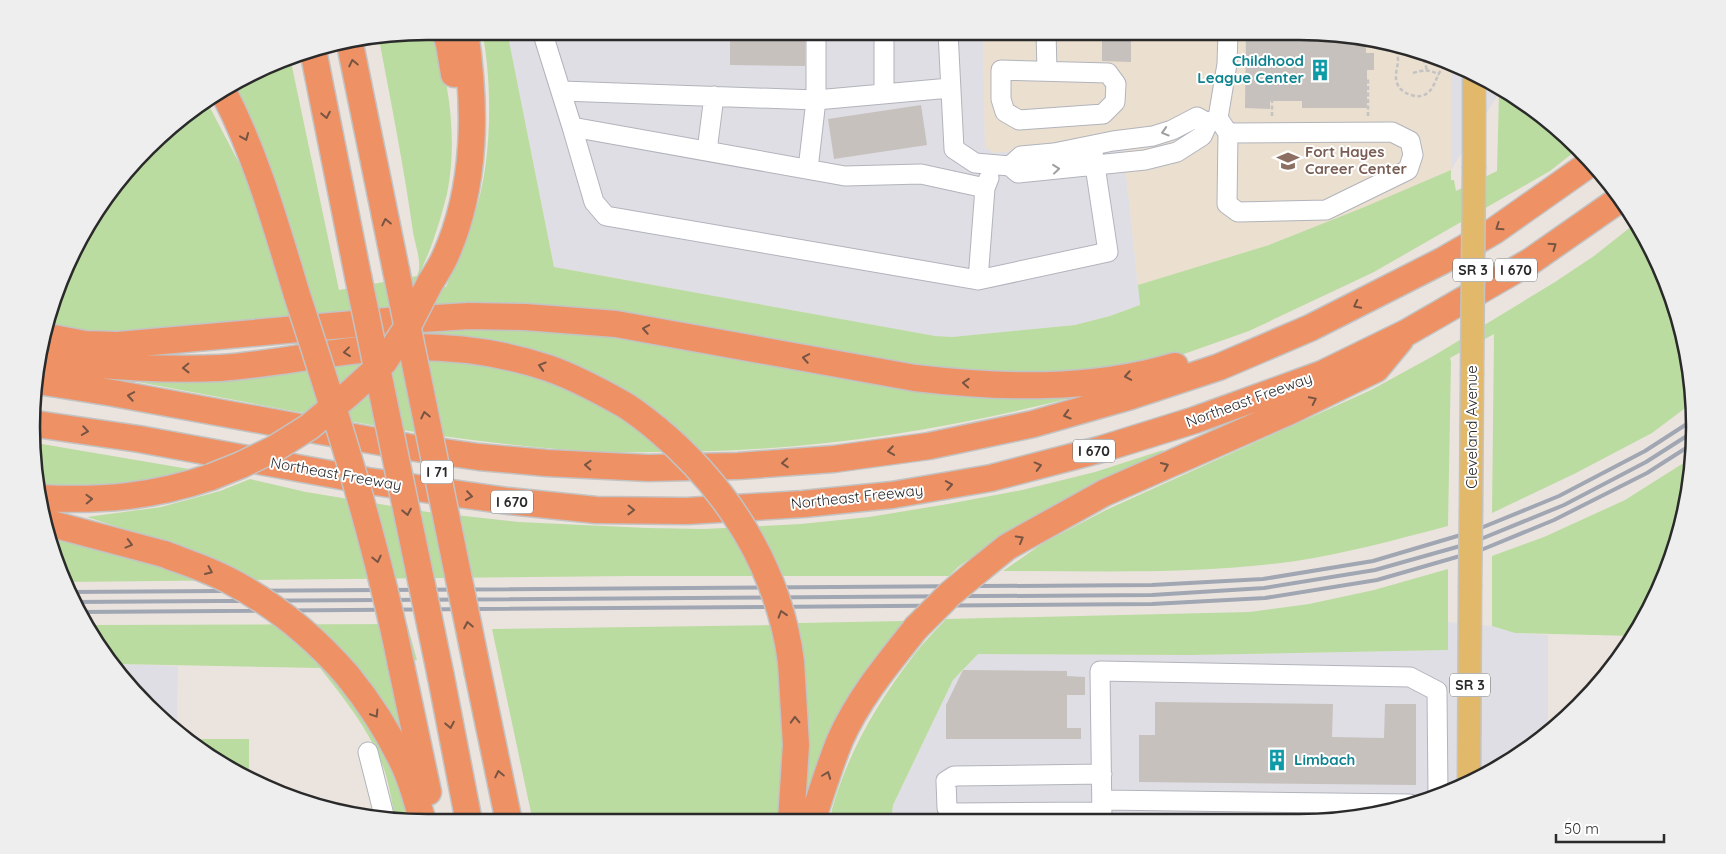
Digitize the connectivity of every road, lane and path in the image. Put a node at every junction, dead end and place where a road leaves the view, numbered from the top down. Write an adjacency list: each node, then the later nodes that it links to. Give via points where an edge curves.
1 (448, 40): 39 (highway, via 457,89 458,171 453,205)
2 (466, 40): 39 (highway, via 473,104 468,182 445,258)
3 (545, 40): 22 (street)
4 (816, 40): 26 (street)
5 (884, 40): 23 (street)
6 (948, 40): 21 (street)
7 (1046, 40): 14 (street)
8 (1228, 40): 29 (street)
9 (351, 47): 58 (highway, I 71, one-way to 9, bridge)
10 (1397, 53): 17 (path, via 1396,80 1403,92 1424,95 1435,86)
11 (314, 57): 57 (highway, I 71, one-way to 57, bridge)
12 (1425, 62): 15 (path)
13 (1442, 68): 17 (path)
14 (1047, 70): 14 (street, via 1108,73 1116,84 1115,102 1103,114 1019,120 1005,112 1001,99 1001,70)
15 (1427, 70): 16 (path); 17 (path)
16 (1413, 73)
17 (1439, 74)
18 (1368, 77): 28 (path)
19 (1474, 82): 50 (main road, Cleveland Avenue / SR 3, bridge)
20 (1272, 86): 27 (path, via 1272,116)
21 (950, 88): 23 (street); 33 (street, via 954,149 975,163)
22 (562, 91): 25 (street); 30 (street)
23 (884, 94): 26 (street)
24 (226, 96): 56 (highway, one-way to 56, bridge, via 256,164 371,534)
25 (714, 96): 26 (street); 31 (street)
26 (816, 100): 35 (street)
27 (1265, 116)
28 (1368, 117)
29 (1218, 124): 29 (street, via 1392,132 1410,141 1413,155 1408,170 1326,210 1238,212 1227,204); 32 (street, via 1177,152 1145,160)
30 (572, 127): 31 (street); 38 (street, via 594,202 606,216)
31 (707, 150): 35 (street)
32 (1093, 156): 33 (street, via 1018,173); 38 (street, via 1108,252)
33 (1003, 166): 36 (street)
34 (1585, 167): 40 (highway, one-way to 40, via 1494,231 1442,262)
35 (808, 169): 36 (street, via 845,176 920,174)
36 (985, 188): 38 (street)
37 (1614, 203): 41 (highway, Northeast Freeway / I 670, one-way to 37, via 1531,261)
38 (978, 280)
39 (430, 283): 46 (highway, one-way to 39, bridge, via 92,499 179,488 274,449 309,427 384,362 408,326)
40 (1310, 328): 42 (highway, one-way to 42, via 1157,370 1111,379 1010,386 915,378 616,324 525,317 469,316 118,344 85,344); 44 (highway, one-way to 44, via 1219,367 1033,424 929,446 834,459 738,466 648,468 478,457)
41 (1406, 333): 45 (highway, Northeast Freeway / I 670, one-way to 41, via 139,439 368,481 508,501 596,510 687,512 892,495 990,478 1102,449 1195,420 1322,374); 60 (highway, one-way to 41, bridge, via 841,739 864,698 916,628 981,568 1007,547 1104,493 1290,411 1376,369)
42 (50, 337)
43 (46, 361): 59 (highway, one-way to 43, bridge, via 796,745 791,662 788,636 767,574 751,540 710,480 682,450 625,405 549,368 510,357 441,347 352,351 218,368 160,369)
44 (43, 382)
45 (40, 425)
46 (46, 498)
47 (52, 524): 55 (highway, one-way to 55, bridge, via 164,554 206,570 253,594 291,620 324,650 366,698 404,765)
48 (368, 752): 54 (street)
49 (1102, 774): 51 (street, via 1100,671 1410,678 1436,691); 53 (street); 53 (street, via 954,776 946,781 947,808 953,813)
50 (1469, 774)
51 (1438, 788)
52 (1377, 806): 53 (street)
53 (1102, 810)
54 (383, 812)
55 (420, 814)
56 (432, 814)
57 (467, 814)
58 (507, 814)
59 (791, 814)
60 (814, 814)

